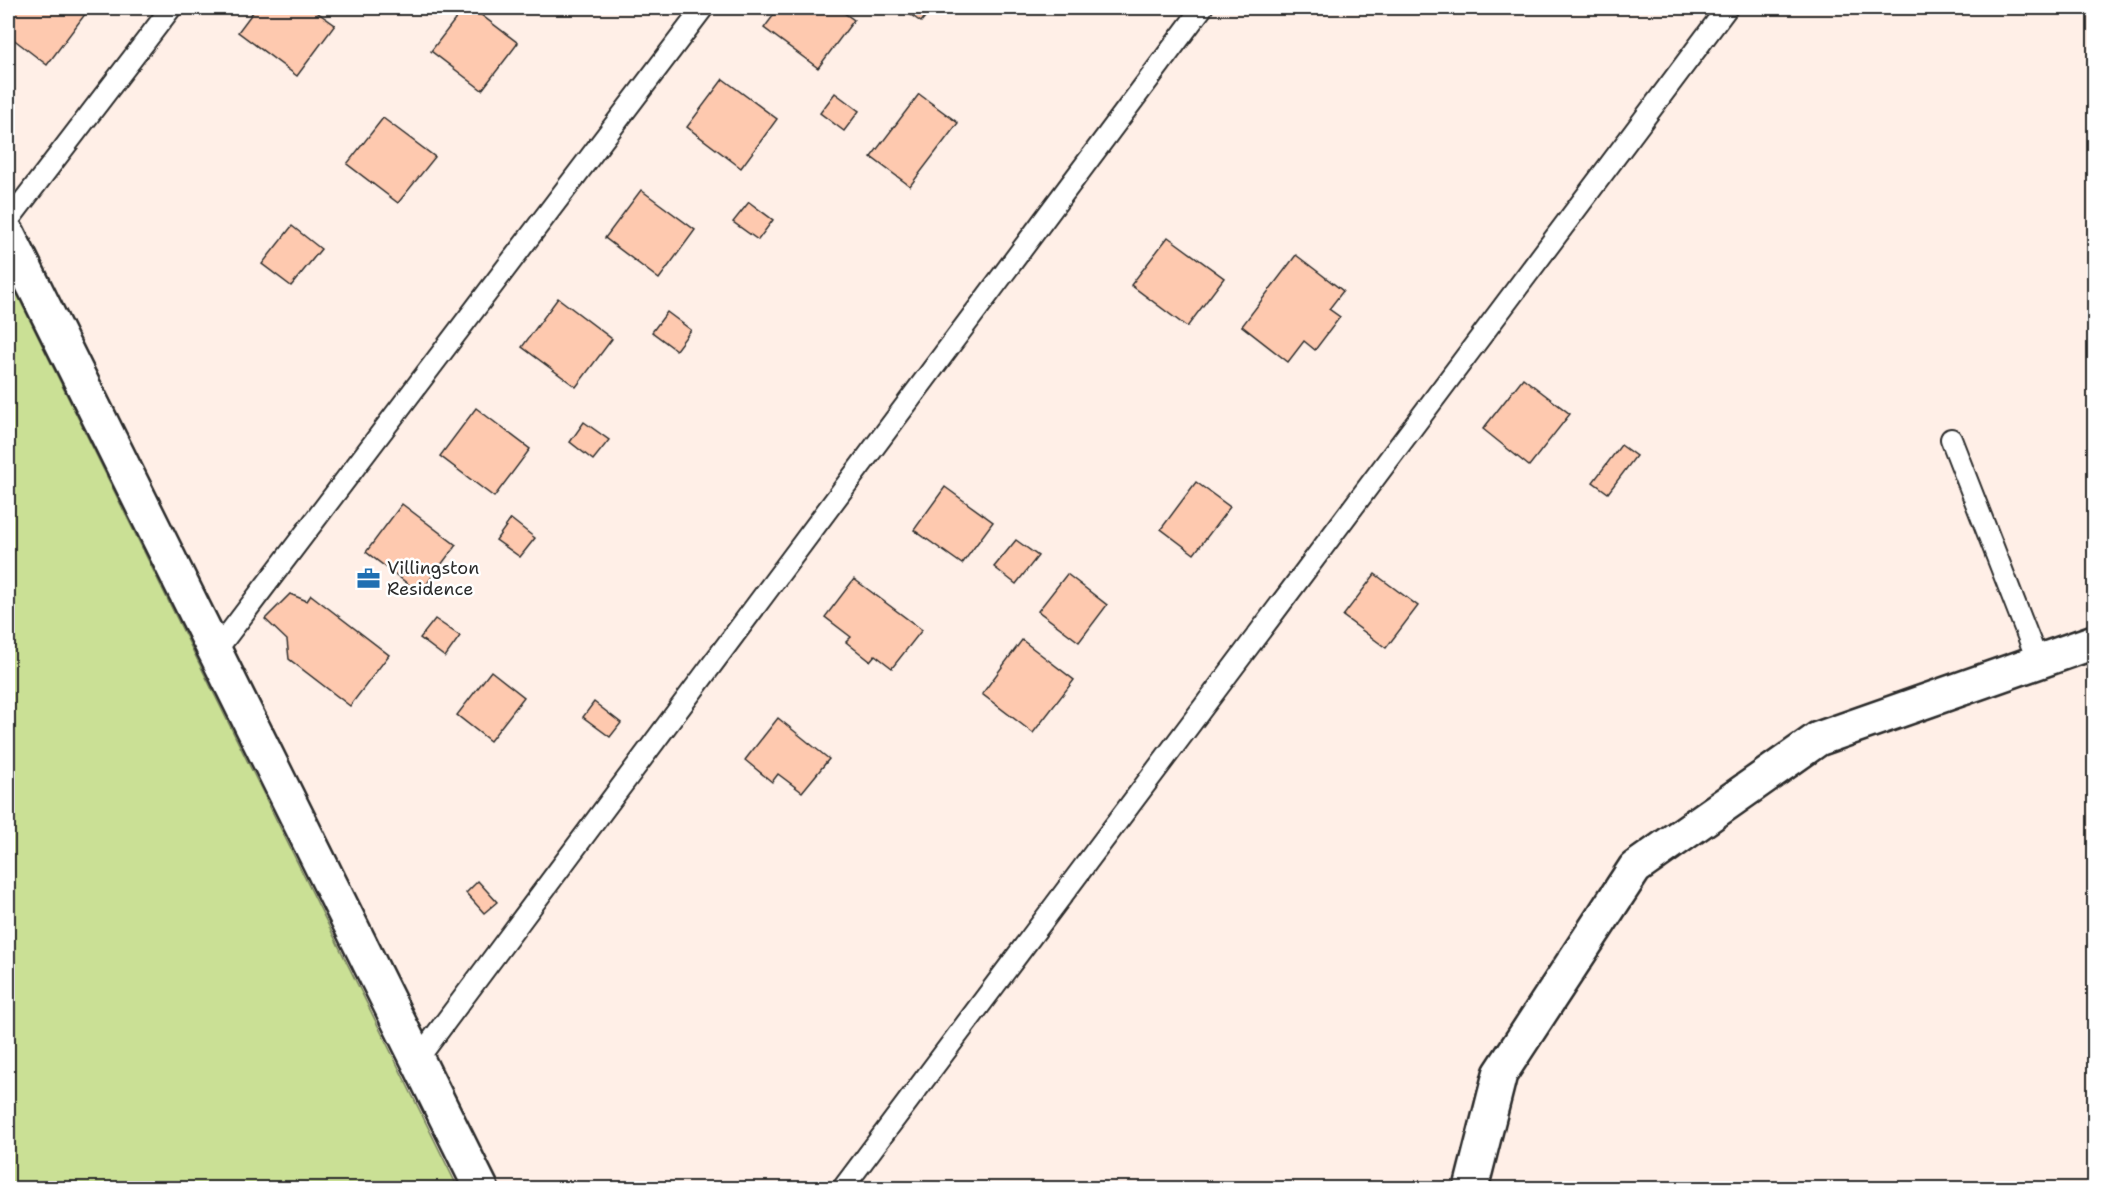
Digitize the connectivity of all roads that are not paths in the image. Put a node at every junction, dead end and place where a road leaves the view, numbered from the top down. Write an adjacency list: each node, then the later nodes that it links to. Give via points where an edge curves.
1 (171, 8): 5 (lane)
2 (703, 8): 9 (lane)
3 (1202, 8): 11 (lane)
4 (1727, 8): 13 (lane)
5 (8, 221)
6 (8, 234): 9 (street)
7 (1951, 440): 10 (lane)
8 (2094, 642): 10 (street)
9 (215, 652): 11 (street)
10 (2038, 662): 14 (street, via 1818,739 1635,868 1500,1074)
11 (417, 1060): 12 (street)
12 (481, 1188)
13 (843, 1188)
14 (1471, 1188)

